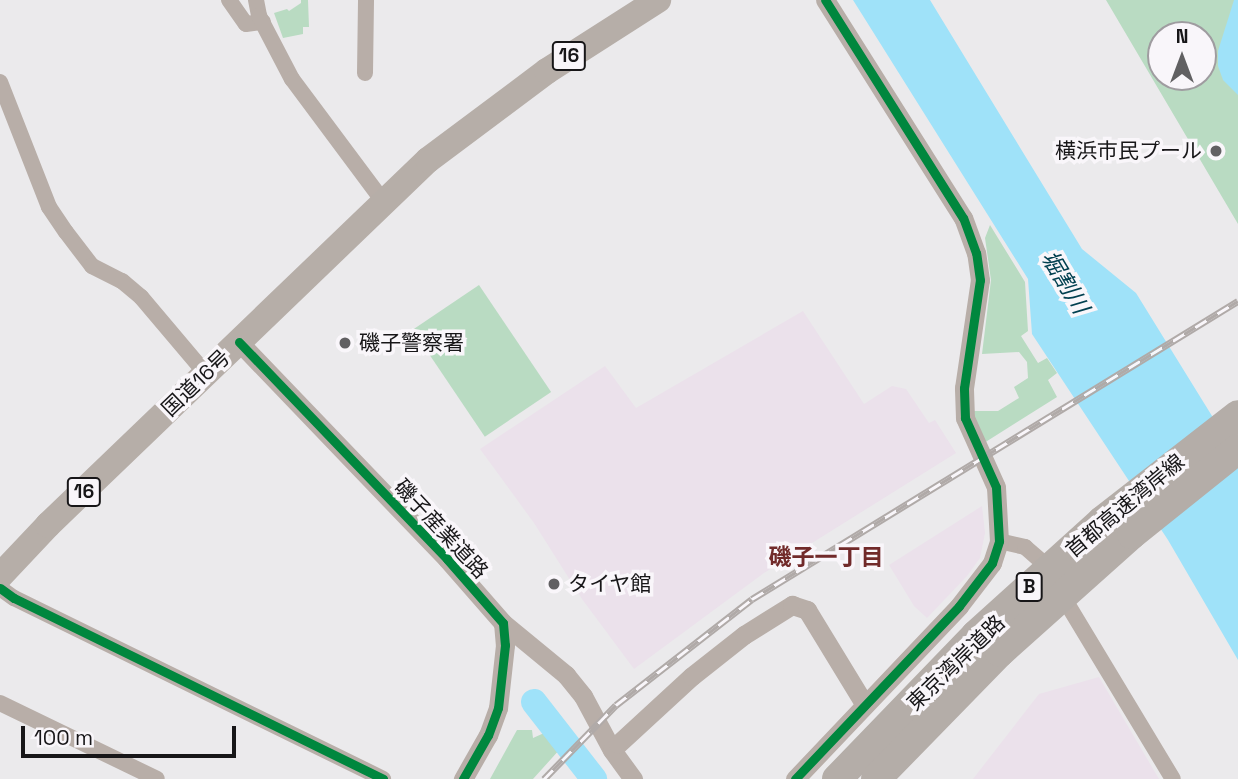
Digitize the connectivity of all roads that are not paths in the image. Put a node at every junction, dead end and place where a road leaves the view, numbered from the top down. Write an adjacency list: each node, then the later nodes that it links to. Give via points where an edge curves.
1 (229, 0): 6 (street, via 246,24)
2 (256, 0): 6 (street)
3 (366, 0): 7 (street)
4 (658, 0): 9 (highway, 国道16号 / 16, via 547,71)
5 (825, 0): 16 (street, via 963,218 976,253 980,280 967,363 965,418 996,487)
6 (264, 22): 9 (street, via 292,79)
7 (365, 73)
8 (2, 84): 11 (street, via 49,207 66,232 92,266 141,297)
9 (388, 196): 10 (highway, 国道16号 / 16)
10 (239, 342): 11 (highway, 国道16号 / 16); 19 (street, 磯子産業道路)
11 (206, 374): 17 (highway, 国道16号 / 16)
12 (1238, 415): 29 (highway, 首都高速湾岸線 / B, via 1102,522 986,626)
13 (1238, 422): 30 (highway, 東京湾岸道路, via 1101,527 972,645)
14 (1238, 442): 31 (highway, 東京湾岸道路, via 1124,533 1000,644)
15 (1238, 449): 32 (highway, 首都高速湾岸線 / B, via 1132,534 1000,652)
16 (999, 541): 21 (street, via 992,563 975,587); 33 (street, via 1025,547 1042,562)
17 (0, 576)
18 (0, 588): 25 (street)
19 (503, 623): 22 (street, 磯子産業道路, via 566,675); 26 (street, via 498,708)
20 (0, 704): 24 (street)
21 (865, 705): 23 (street, via 807,610 792,605 692,676); 28 (street)
22 (593, 712): 23 (street); 27 (street, via 612,750)
23 (618, 744): 27 (street)
24 (157, 779)
25 (383, 779)
26 (463, 779)
27 (634, 779)
28 (795, 779)
29 (837, 779)
30 (843, 779)
31 (867, 779)
32 (876, 779)
33 (1173, 779)

